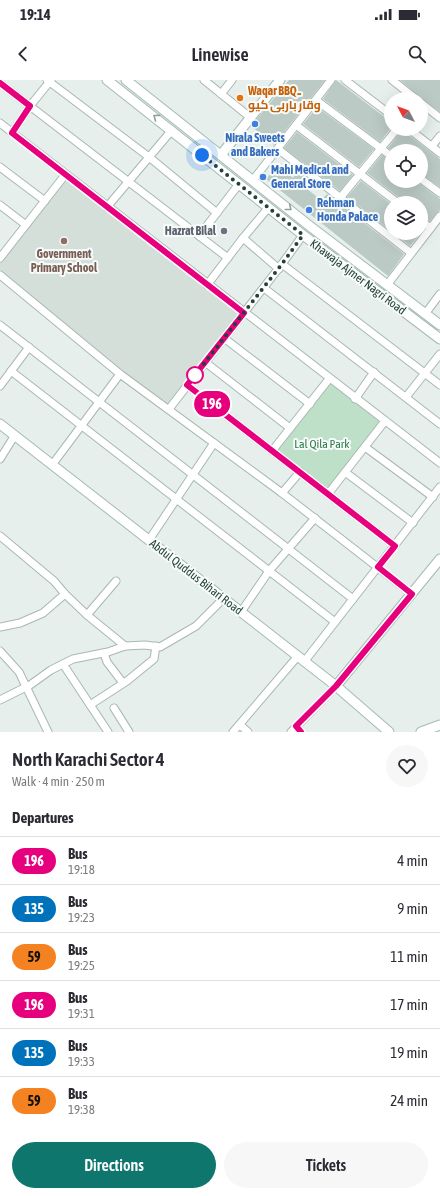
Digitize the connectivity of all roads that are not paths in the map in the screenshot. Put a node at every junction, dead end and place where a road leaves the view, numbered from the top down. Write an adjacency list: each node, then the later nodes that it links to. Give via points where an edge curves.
1 (107, 80): 21 (street, Khawaja Ajmer Nagri Road, one-way to 1)
2 (126, 80): 23 (street, Khawaja Ajmer Nagri Road)
3 (204, 80): 12 (street)
4 (232, 80): 12 (street)
5 (280, 80): 17 (street)
6 (331, 80): 13 (street)
7 (345, 80): 16 (street)
8 (392, 80): 11 (street)
9 (49, 81): 14 (street); 34 (street)
10 (0, 83): 14 (street)
11 (407, 92)
12 (221, 94): 17 (street)
13 (316, 100): 20 (street); 29 (street)
14 (30, 106): 22 (street); 39 (street)
15 (428, 109): 18 (street)
16 (384, 110)
17 (251, 118): 33 (street)
18 (440, 118)
19 (0, 123): 22 (street)
20 (296, 125): 30 (street); 37 (street)
21 (172, 130): 27 (street, Khawaja Ajmer Nagri Road); 34 (street)
22 (12, 133): 36 (street)
23 (197, 135): 27 (street); 33 (street, Khawaja Ajmer Nagri Road)
24 (391, 136): 29 (street)
25 (418, 136): 28 (street)
26 (440, 136): 28 (street)
27 (191, 145): 40 (street, Khawaja Ajmer Nagri Road)
28 (432, 146): 32 (street)
29 (380, 148): 31 (street); 37 (street)
30 (278, 149): 38 (street); 45 (street)
31 (384, 151)
32 (440, 153)
33 (221, 155): 38 (street, Khawaja Ajmer Nagri Road)
34 (149, 157): 39 (street); 51 (street)
35 (0, 167): 47 (street)
36 (65, 174): 47 (street); 49 (street)
37 (359, 174): 44 (street); 45 (street)
38 (253, 180): 42 (street, Khawaja Ajmer Nagri Road)
39 (128, 182): 49 (street); 57 (street)
40 (239, 184): 46 (street, Khawaja Ajmer Nagri Road); 51 (street)
41 (428, 184): 43 (street)
42 (267, 191): 46 (street); 66 (street, Khawaja Ajmer Nagri Road, one-way to 66)
43 (440, 193)
44 (389, 196)
45 (340, 198): 60 (street)
46 (260, 200): 50 (street, Khawaja Ajmer Nagri Road)
47 (45, 201): 53 (street)
48 (0, 205): 53 (street)
49 (107, 207): 65 (street)
50 (269, 207): 56 (street, Khawaja Ajmer Nagri Road); 58 (street)
51 (217, 213): 57 (street)
52 (440, 216): 55 (street)
53 (26, 225): 59 (street)
54 (428, 226): 55 (street)
55 (431, 228): 60 (street)
56 (303, 235): 63 (street); 74 (street, Khawaja Ajmer Nagri Road)
57 (199, 236): 62 (street)
58 (243, 238): 62 (street); 63 (street)
59 (3, 248): 61 (street)
60 (411, 253): 66 (street)
61 (0, 258)
62 (228, 258): 65 (street)
63 (281, 266): 67 (street); 80 (street)
64 (0, 275): 81 (street)
65 (207, 285): 69 (street)
66 (387, 285): 70 (street, Khawaja Ajmer Nagri Road)
67 (264, 288): 69 (street); 79 (street)
68 (440, 294): 70 (street)
69 (244, 313): 73 (street); 82 (street)
70 (425, 314): 72 (street, Khawaja Ajmer Nagri Road)
71 (0, 325): 75 (street)
72 (440, 325)
73 (224, 338): 77 (street); 89 (street)
74 (440, 339)
75 (29, 348): 78 (street); 88 (street)
76 (440, 354): 80 (street)
77 (205, 362): 83 (street); 95 (street)
78 (12, 371): 85 (street); 94 (street)
79 (374, 372): 86 (street); 87 (street)
80 (424, 373): 84 (street); 86 (street)
81 (120, 374): 88 (street); 90 (street)
82 (329, 379): 87 (street); 89 (street)
83 (187, 385): 90 (street); 99 (street)
84 (440, 385)
85 (0, 386)
86 (406, 397): 93 (street)
87 (356, 399): 91 (street)
88 (99, 402): 94 (street); 105 (street)
89 (310, 404): 95 (street)
90 (169, 409): 97 (street)
91 (385, 421): 98 (street); 101 (street)
92 (0, 424): 96 (street, Abdul Quddus Bihari Road)
93 (440, 424)
94 (82, 425): 102 (street); 110 (street)
95 (290, 428): 99 (street)
96 (15, 435): 100 (street); 102 (street, Abdul Quddus Bihari Road)
97 (214, 443): 105 (street); 107 (street)
98 (365, 446): 104 (street); 109 (street)
99 (272, 451): 103 (street)
100 (0, 459)
101 (440, 463)
102 (52, 465): 114 (street, Abdul Quddus Bihari Road)
103 (300, 472): 107 (street); 108 (street)
104 (345, 472): 108 (street); 112 (street)
105 (192, 474): 110 (street); 116 (street)
106 (440, 488): 109 (street)
107 (282, 493): 111 (street)
108 (328, 494): 115 (street)
109 (433, 497): 112 (street)
110 (176, 498): 114 (street); 119 (street)
111 (315, 518): 116 (street); 118 (street)
112 (412, 523): 115 (street)
113 (0, 536): 121 (street, via 54,581)
114 (149, 540): 123 (street, Abdul Quddus Bihari Road)
115 (395, 546): 118 (street)
116 (288, 549): 119 (street); 124 (street)
117 (440, 559): 122 (street)
118 (378, 567): 122 (street); 124 (street)
119 (269, 571): 125 (street); 127 (street)
120 (116, 581): 126 (street)
121 (65, 594): 126 (street); 128 (street, via 42,613)
122 (412, 594): 136 (street)
123 (223, 599): 125 (street, Abdul Quddus Bihari Road); 130 (street, via 196,626 160,647)
124 (353, 599): 127 (street)
125 (241, 612): 133 (street, Abdul Quddus Bihari Road)
126 (87, 615): 129 (street)
127 (335, 622): 133 (street)
128 (0, 627)
129 (125, 646): 130 (street); 132 (street)
130 (156, 646): 135 (street, via 154,659)
131 (0, 651): 137 (street, via 19,672)
132 (104, 653): 134 (street, via 73,659); 135 (street, via 107,662)
133 (301, 659): 136 (street, Abdul Quddus Bihari Road); 141 (street)
134 (63, 664): 137 (street); 139 (street)
135 (123, 683): 139 (street)
136 (336, 686): 143 (street); 149 (street, Abdul Quddus Bihari Road)
137 (25, 687): 138 (street); 144 (street)
138 (0, 700)
139 (90, 705): 145 (street)
140 (114, 708): 146 (street)
141 (240, 725): 147 (street); 148 (street)
142 (440, 725): 150 (street)
143 (296, 730)
144 (48, 732)
145 (108, 732)
146 (129, 732)
147 (233, 732)
148 (248, 732)
149 (389, 732)
150 (421, 732)

